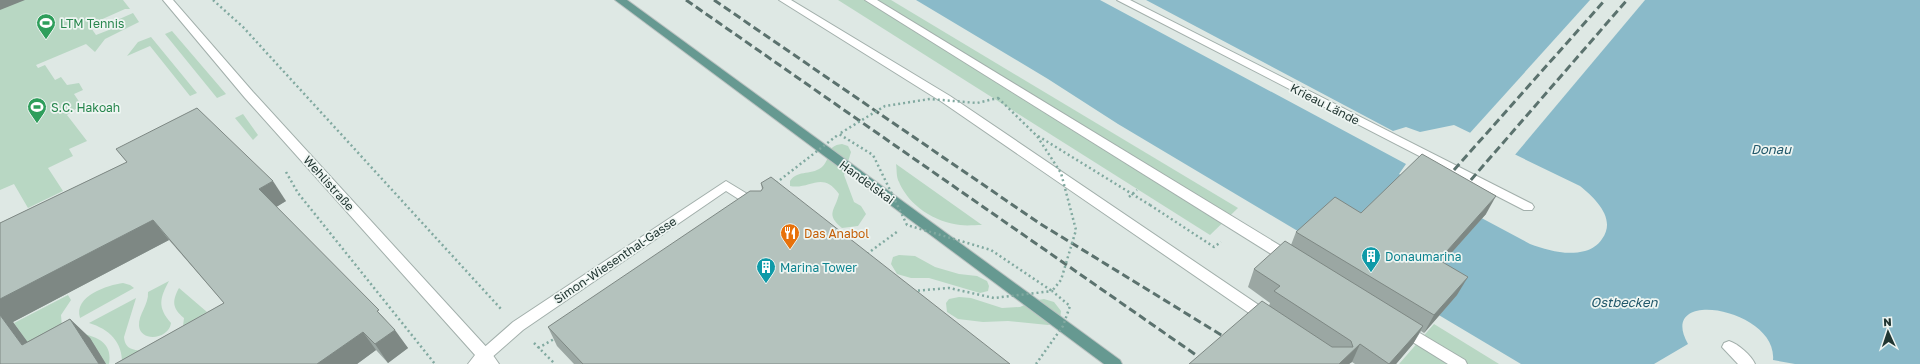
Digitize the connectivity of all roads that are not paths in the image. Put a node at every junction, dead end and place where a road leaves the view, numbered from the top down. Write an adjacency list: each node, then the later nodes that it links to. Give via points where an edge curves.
1 (168, 0): 12 (street, Wehlistraße)
2 (620, 0): 13 (main road, Handelskai)
3 (784, 0): 10 (street, via 946,99)
4 (870, 0): 8 (street)
5 (1122, 0): 7 (street, Krieau Lände)
6 (760, 207): 12 (street, Simon-Wiesenthal-Gasse, via 726,184 518,326)
7 (1528, 207)
8 (1298, 264)
9 (1396, 325): 14 (street)
10 (1278, 326)
11 (1730, 347): 15 (street)
12 (484, 361)
13 (1115, 364)
14 (1460, 364)
15 (1748, 364)

